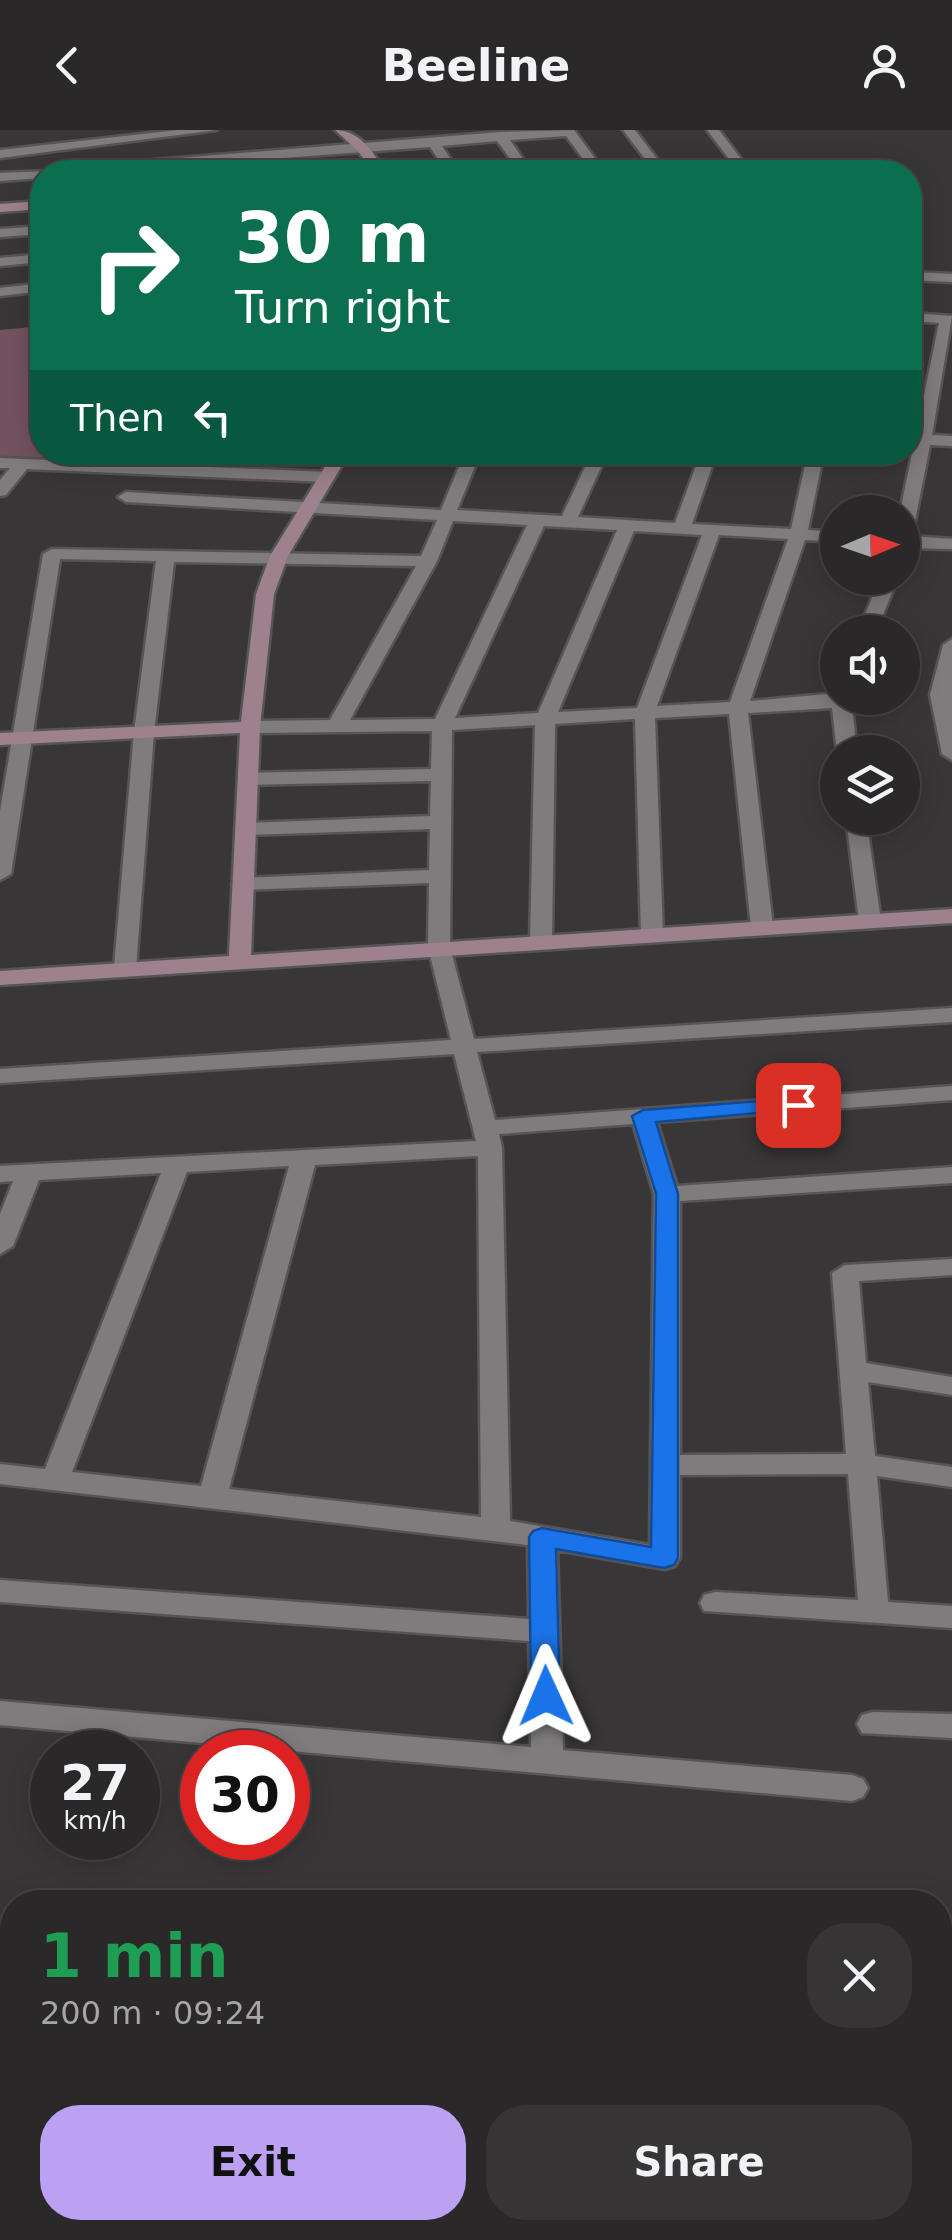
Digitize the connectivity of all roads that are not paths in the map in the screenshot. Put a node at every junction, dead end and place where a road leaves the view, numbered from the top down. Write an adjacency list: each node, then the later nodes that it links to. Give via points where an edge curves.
1 (79, 130): 10 (street)
2 (211, 130): 7 (street)
3 (341, 130): 11 (street)
4 (628, 130): 18 (street)
5 (713, 130): 19 (street)
6 (576, 131): 8 (street); 17 (street)
7 (163, 133): 10 (street)
8 (500, 136): 9 (street); 16 (street)
9 (433, 141): 11 (street); 15 (street)
10 (87, 144): 12 (street, via 16,146)
11 (359, 146): 13 (street); 14 (street)
12 (0, 154)
13 (196, 160)
14 (370, 160)
15 (445, 160)
16 (517, 160)
17 (592, 160)
18 (652, 160)
19 (736, 160)
20 (30, 175): 21 (street)
21 (0, 177)
22 (30, 206): 23 (street)
23 (0, 208)
24 (30, 231): 25 (street)
25 (0, 233)
26 (30, 259): 27 (street)
27 (0, 262)
28 (922, 277): 29 (street)
29 (952, 278)
30 (30, 288): 31 (street)
31 (0, 292)
32 (922, 318): 33 (street)
33 (950, 320): 34 (street)
34 (922, 421)
35 (922, 439): 36 (street)
36 (952, 441)
37 (0, 462): 38 (street)
38 (23, 463): 39 (street); 48 (street)
39 (30, 463)
40 (66, 465): 47 (street)
41 (334, 465): 47 (street)
42 (468, 465): 52 (street)
43 (594, 465): 54 (street)
44 (704, 465): 56 (street)
45 (813, 465): 58 (street)
46 (913, 465): 49 (street)
47 (327, 477): 51 (street)
48 (0, 491)
49 (909, 495)
50 (126, 497): 51 (street)
51 (309, 507): 52 (street); 63 (street)
52 (448, 514): 53 (street); 64 (street)
53 (538, 520): 54 (street); 72 (street)
54 (568, 522): 55 (street)
55 (628, 525): 56 (street); 71 (street)
56 (682, 528): 57 (street)
57 (712, 530): 58 (street); 70 (street)
58 (798, 535): 59 (street); 69 (street)
59 (820, 536)
60 (920, 542): 61 (street)
61 (952, 544)
62 (166, 555): 63 (street); 75 (street); 76 (street, via 52,554)
63 (279, 556): 64 (street); 74 (street, via 265,594)
64 (428, 561): 73 (street)
65 (952, 645): 66 (street)
66 (946, 694): 67 (street); 77 (street)
67 (920, 696)
68 (820, 701): 69 (street)
69 (738, 707): 70 (street); 88 (street)
70 (645, 713): 71 (street); 89 (street)
71 (545, 719): 72 (street); 90 (street)
72 (442, 725): 73 (street); 78 (street)
73 (338, 726): 74 (street)
74 (250, 728): 75 (street); 79 (street)
75 (144, 732): 76 (street); 93 (street)
76 (10, 738): 83 (street)
77 (952, 754)
78 (442, 774): 79 (street); 80 (street)
79 (248, 779): 81 (street)
80 (440, 822): 81 (street); 84 (street)
81 (246, 829): 85 (street)
82 (858, 835): 87 (street)
83 (0, 874)
84 (440, 876): 85 (street); 91 (street)
85 (243, 884): 92 (street)
86 (952, 916): 87 (street)
87 (870, 921): 88 (street)
88 (762, 928): 89 (street)
89 (652, 934): 90 (street)
90 (541, 941): 91 (street)
91 (439, 947): 92 (street); 96 (street)
92 (240, 960): 93 (street)
93 (125, 968): 94 (street)
94 (0, 978)
95 (952, 1015): 96 (street)
96 (462, 1045): 97 (street); 100 (street)
97 (0, 1076)
98 (952, 1093): 99 (street)
99 (643, 1116): 100 (street); 106 (street)
100 (487, 1138): 101 (street); 117 (street)
101 (304, 1158): 102 (street); 116 (street)
102 (176, 1165): 103 (street); 115 (street)
103 (29, 1173): 104 (street); 107 (street)
104 (0, 1174)
105 (952, 1175): 106 (street)
106 (667, 1194): 112 (street)
107 (0, 1246)
108 (952, 1267): 109 (street, via 845,1274)
109 (853, 1370): 110 (street); 111 (street)
110 (952, 1386)
111 (861, 1464): 112 (street); 114 (street); 121 (street)
112 (665, 1465): 118 (street, via 664,1558)
113 (0, 1474): 115 (street)
114 (952, 1478)
115 (55, 1480): 116 (street)
116 (212, 1498): 117 (street)
117 (496, 1529): 118 (street)
118 (542, 1537): 123 (street)
119 (0, 1591): 123 (street)
120 (715, 1603): 121 (street)
121 (874, 1613): 122 (street)
122 (952, 1617)
123 (544, 1631): 127 (street)
124 (0, 1713): 127 (street)
125 (873, 1724): 126 (street)
126 (952, 1726)
127 (547, 1761): 128 (street)
128 (852, 1788)

